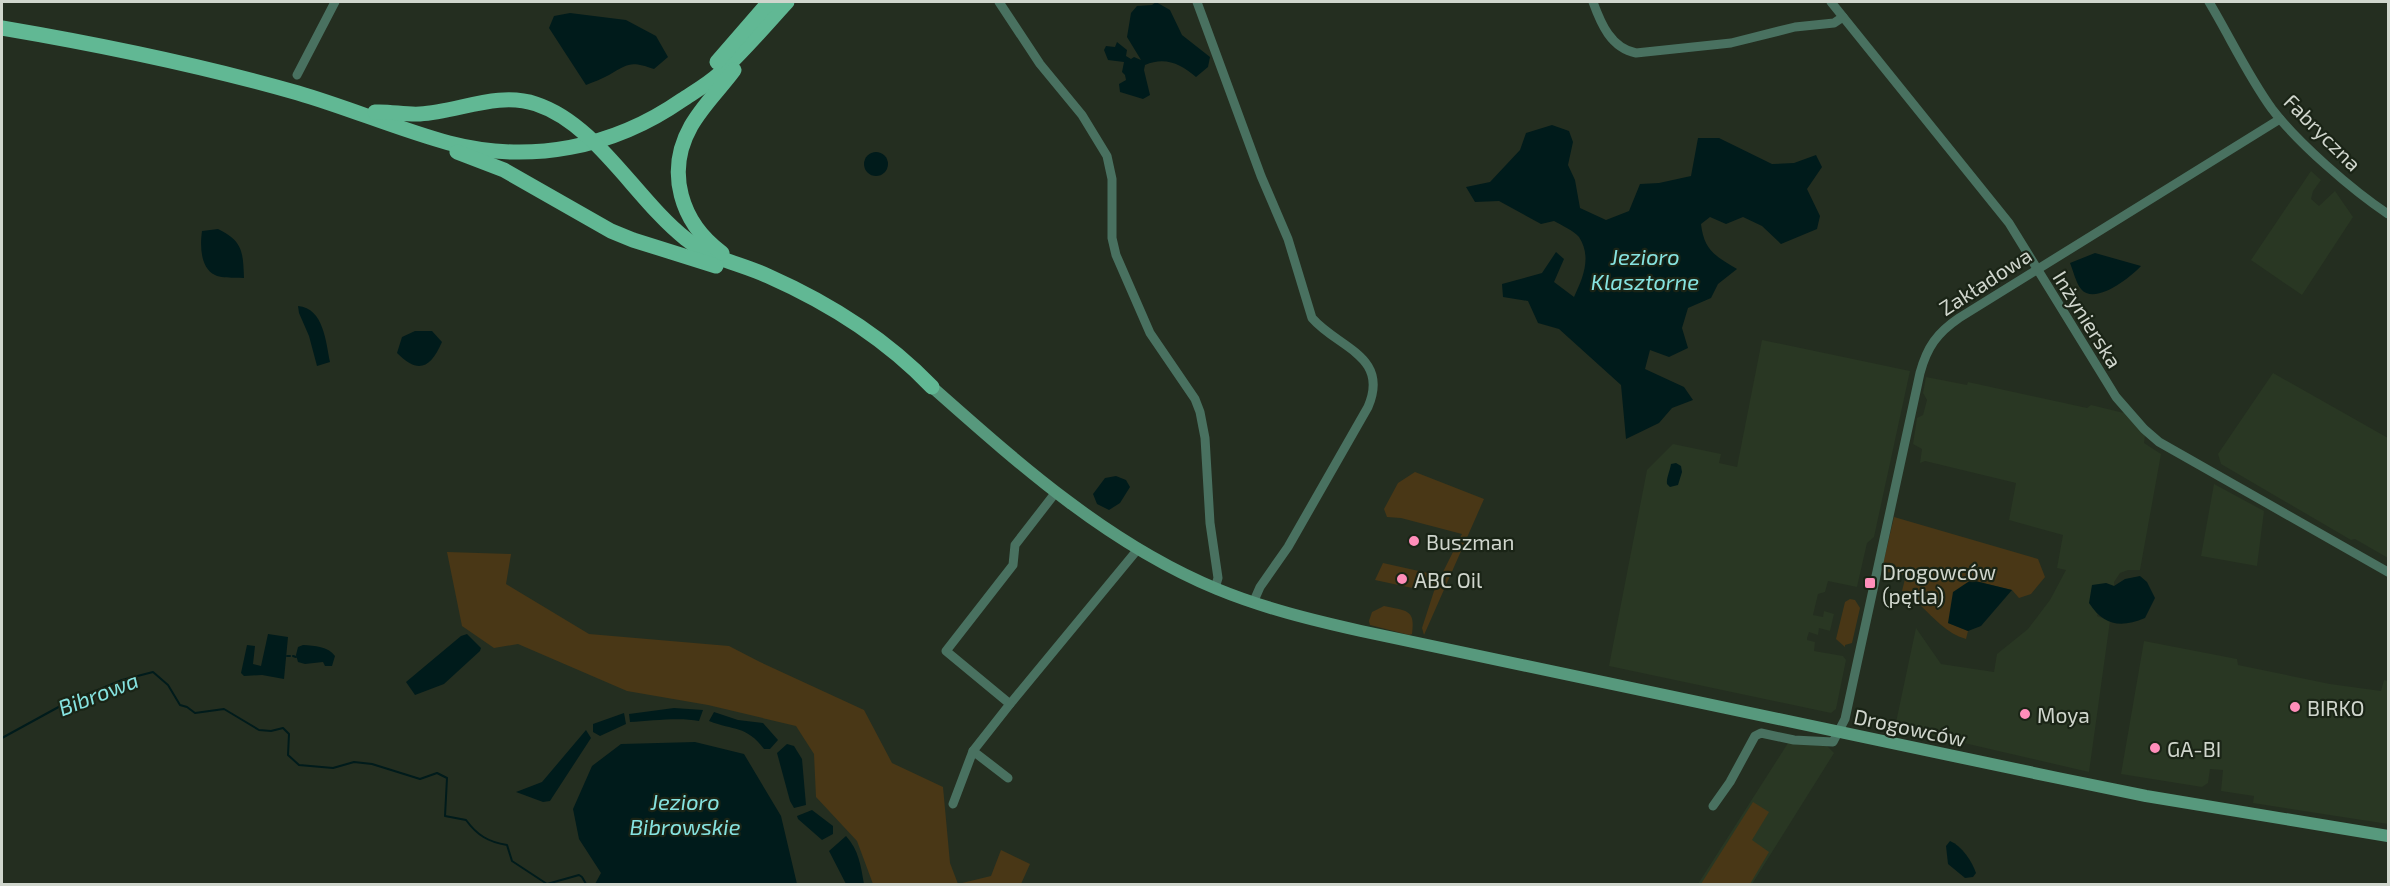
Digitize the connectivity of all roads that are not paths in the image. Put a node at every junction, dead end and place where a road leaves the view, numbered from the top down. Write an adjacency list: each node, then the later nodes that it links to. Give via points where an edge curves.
1 (334, 2): 12 (street)
2 (769, 2): 13 (main road)
3 (787, 2): 10 (main road)
4 (999, 2): 24 (street, via 1107,156 1116,255 1150,333 1200,412 1218,578)
5 (1197, 2): 25 (street, via 1288,239 1312,318 1361,356 1373,377 1368,407)
6 (1593, 2): 9 (street, via 1604,28 1621,48 1644,54 1731,43 1796,27 1834,23)
7 (1831, 2): 9 (street, Inżynierska)
8 (2209, 2): 15 (street, Fabryczna)
9 (1843, 17): 19 (street, Inżynierska, via 2009,223)
10 (765, 26): 13 (main road, via 718,75); 18 (main road, via 692,124 679,160 679,190 692,224 711,245)
11 (2, 28): 14 (main road, via 185,63)
12 (297, 75)
13 (682, 100): 16 (main road, via 645,123 579,147 512,153)
14 (365, 115): 16 (main road); 18 (main road, via 376,111 420,114 510,100 552,110 574,124 686,240 708,254)
15 (2280, 119): 17 (street, Fabryczna); 19 (street, Zakładowa)
16 (449, 143): 20 (main road, via 457,152 504,170 611,231 755,279 809,303)
17 (2388, 214)
18 (737, 264): 20 (main road, via 842,314 906,360)
19 (2036, 270): 23 (street, Inżynierska, via 2116,397 2151,436); 27 (street, Zakładowa, via 1942,330 1929,347)
20 (932, 387): 21 (main road, Drogowców)
21 (1056, 492): 22 (main road, Drogowców); 26 (street, via 1016,544 1013,565 946,651)
22 (1138, 549): 24 (main road, Drogowców); 26 (street)
23 (2388, 572)
24 (1215, 588): 25 (main road, Drogowców)
25 (1253, 603): 27 (main road, Drogowców, via 1326,624)
26 (1010, 704): 28 (street)
27 (1839, 732): 31 (street, via 1833,742 1757,734); 32 (main road, Drogowców, via 2146,796)
28 (973, 751): 29 (street); 30 (street)
29 (1008, 778)
30 (952, 804)
31 (1713, 806)
32 (2388, 836)

